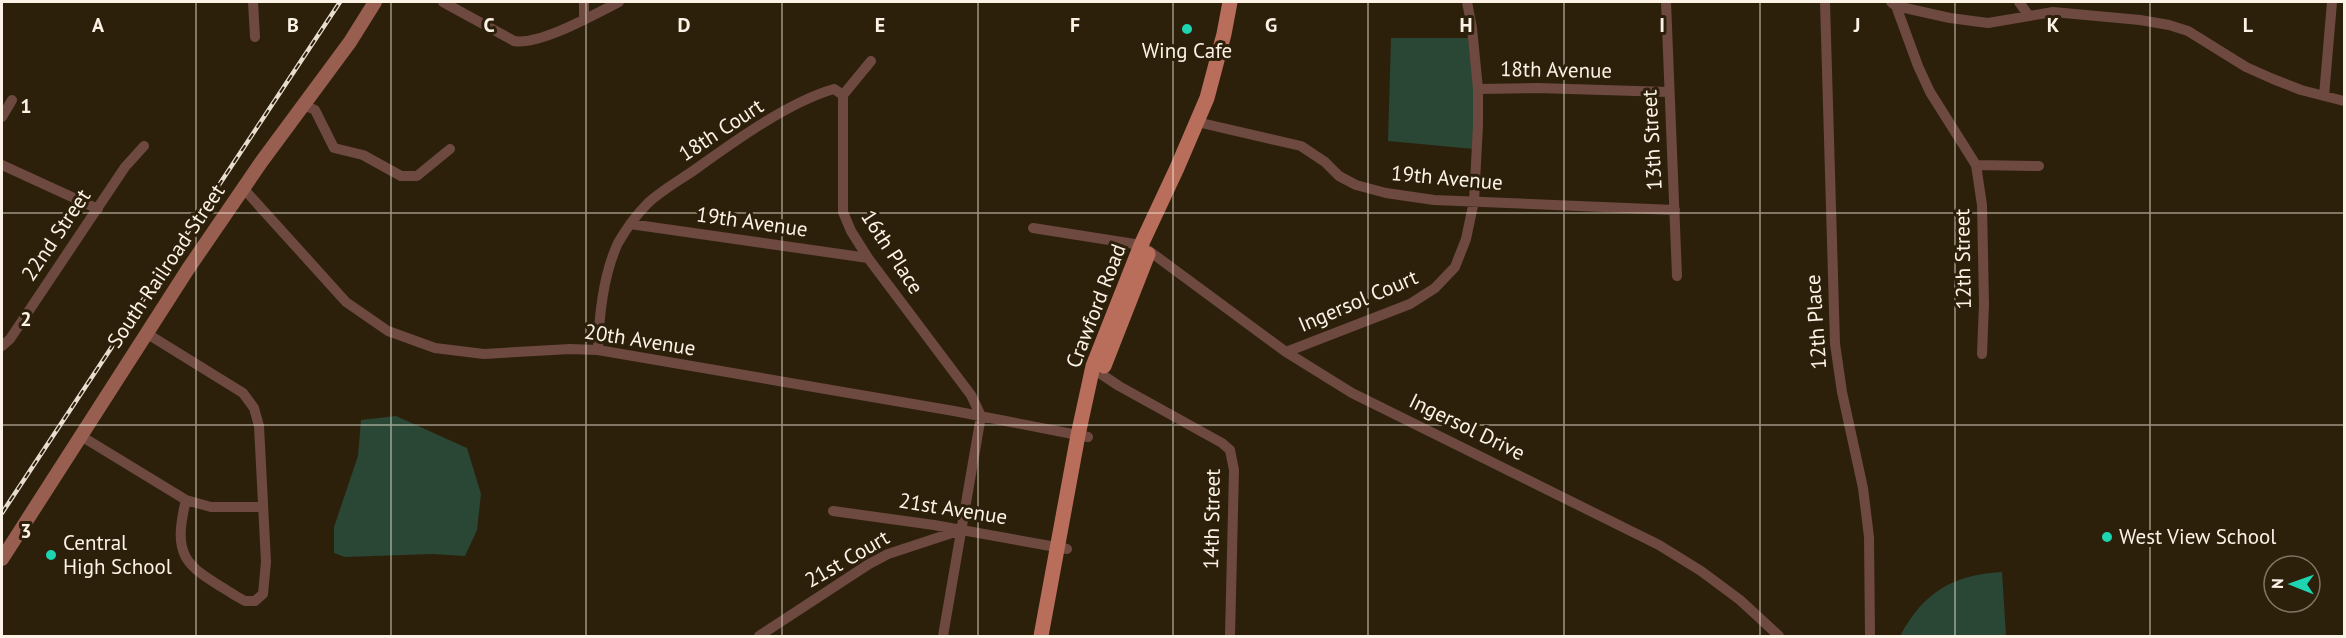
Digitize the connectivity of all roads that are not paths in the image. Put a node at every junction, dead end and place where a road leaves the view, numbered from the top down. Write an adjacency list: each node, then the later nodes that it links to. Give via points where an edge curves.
1 (253, 2): 16 (street)
2 (375, 2): 24 (street, South Railroad Street)
3 (443, 2): 15 (street, via 524,43)
4 (584, 2): 15 (street)
5 (619, 2): 15 (street)
6 (1230, 2): 26 (main road, Crawford Road)
7 (1240, 2): 26 (main road, Crawford Road, via 1226,68)
8 (1467, 2): 18 (street, Ingersol Court)
9 (1666, 2): 19 (street, 13th Street)
10 (1825, 2): 62 (street, 12th Place, via 1835,344 1869,537)
11 (2019, 2): 14 (street)
12 (2332, 2): 21 (street)
13 (1893, 4): 14 (street, via 1988,23); 30 (street, via 1930,92)
14 (2030, 16): 21 (street, via 2062,13 2169,25 2246,67)
15 (584, 18)
16 (255, 37)
17 (871, 61): 20 (street)
18 (1478, 89): 19 (street, 18th Avenue); 33 (street, Ingersol Court)
19 (1669, 92): 35 (street, 13th Street)
20 (843, 95): 36 (street, 18th Court, via 834,89 823,92 752,131 648,203); 39 (street, 16th Place, via 843,212)
21 (2324, 96): 23 (street)
22 (12, 100): 25 (street)
23 (2344, 101)
24 (304, 105): 28 (street, via 315,110 334,148 363,155 401,176 417,176); 32 (street, South Railroad Street)
25 (2, 117)
26 (1201, 124): 33 (street, 19th Avenue, via 1301,146 1356,185 1434,200); 38 (main road, Crawford Road)
27 (144, 146): 34 (street, 22nd Street)
28 (450, 149)
29 (2, 165): 34 (street)
30 (1976, 165): 31 (street); 45 (street, 12th Street, via 1982,205)
31 (2039, 166)
32 (243, 188): 41 (street, South Railroad Street); 43 (street, 20th Avenue, via 346,302 388,331 435,348 484,354)
33 (1474, 201): 35 (street, 19th Avenue); 44 (street, Ingersol Court, via 1455,267 1435,288 1410,304)
34 (98, 209): 42 (street, 22nd Street)
35 (1675, 210): 40 (street, 13th Street)
36 (630, 224): 39 (street, 19th Avenue); 43 (street, 18th Court, via 612,261 601,309)
37 (1033, 228): 38 (street)
38 (1145, 248): 44 (street, Ingersol Drive); 46 (main road, Crawford Road)
39 (868, 258): 47 (street, 16th Place, via 971,395)
40 (1677, 276)
41 (146, 333): 48 (street, South Railroad Street); 51 (street, via 243,393 254,408 259,426)
42 (2, 346)
43 (598, 350): 47 (street, 20th Avenue)
44 (1286, 352): 61 (street, Ingersol Drive, via 1352,393 1659,545 1740,600)
45 (1982, 354)
46 (1097, 370): 49 (main road, Crawford Road); 60 (street, 14th Street, via 1202,425 1230,450)
47 (981, 416): 49 (street, 20th Avenue); 53 (street)
48 (81, 436): 50 (street); 55 (street, South Railroad Street)
49 (1083, 436): 54 (main road, Crawford Road)
50 (186, 500): 51 (street, via 211,507); 51 (street, via 181,522 182,553 195,569 245,601 255,601 263,594 265,583)
51 (262, 507)
52 (833, 511): 53 (street, 21st Avenue)
53 (963, 530): 54 (street, 21st Avenue); 56 (street, 21st Court, via 888,554); 57 (street)
54 (1062, 548): 58 (main road, Crawford Road); 59 (main road, Crawford Road)
55 (2, 560)
56 (759, 636)
57 (943, 636)
58 (1041, 636)
59 (1050, 636)
60 (1230, 636)
61 (1779, 636)
62 (1870, 636)

